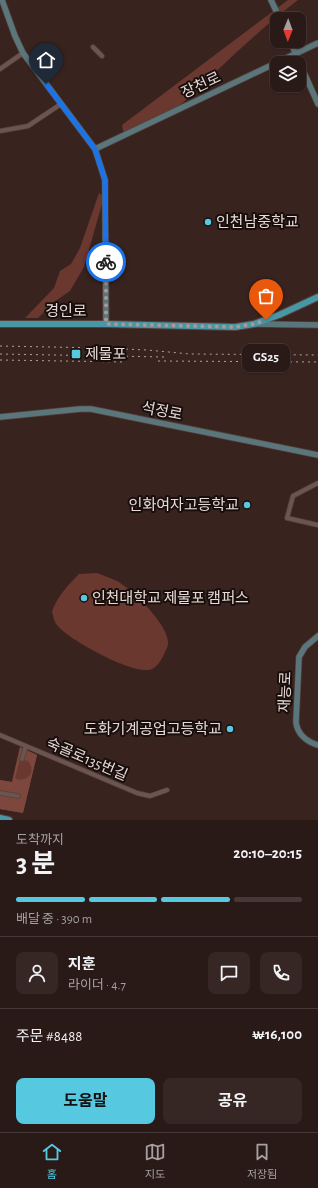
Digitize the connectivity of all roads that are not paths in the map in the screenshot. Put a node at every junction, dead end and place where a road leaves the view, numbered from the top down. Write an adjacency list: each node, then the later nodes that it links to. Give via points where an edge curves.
1 (2, 0): 3 (street)
2 (271, 0): 4 (street)
3 (2, 8): 8 (street)
4 (277, 12)
5 (318, 43): 9 (street, 장천로)
6 (93, 47): 10 (street)
7 (293, 48): 9 (street)
8 (23, 53): 11 (street); 12 (street)
9 (295, 54): 13 (street); 15 (street, 장천로)
10 (102, 56)
11 (0, 69)
12 (61, 104): 14 (street, via 28,126); 15 (street)
13 (318, 104)
14 (0, 131)
15 (95, 149): 18 (street, via 105,180)
16 (318, 296): 19 (main road, 경인로, via 279,316)
17 (0, 324): 18 (main road, 경인로)
18 (106, 324): 19 (main road, 경인로, via 235,327)
19 (254, 324): 20 (street)
20 (318, 326)
21 (0, 417): 22 (street, 석정로, via 91,409)
22 (316, 455)
23 (318, 483): 24 (street, via 293,496 287,518)
24 (318, 525)
25 (318, 636): 27 (street, 재능로, via 305,647 298,660 296,722 304,738)
26 (0, 735): 30 (street, 숙골로135번길, via 137,793 150,796)
27 (318, 745)
28 (25, 749): 29 (street)
29 (22, 759)
30 (166, 790)
31 (0, 793): 32 (street)
32 (18, 796)

